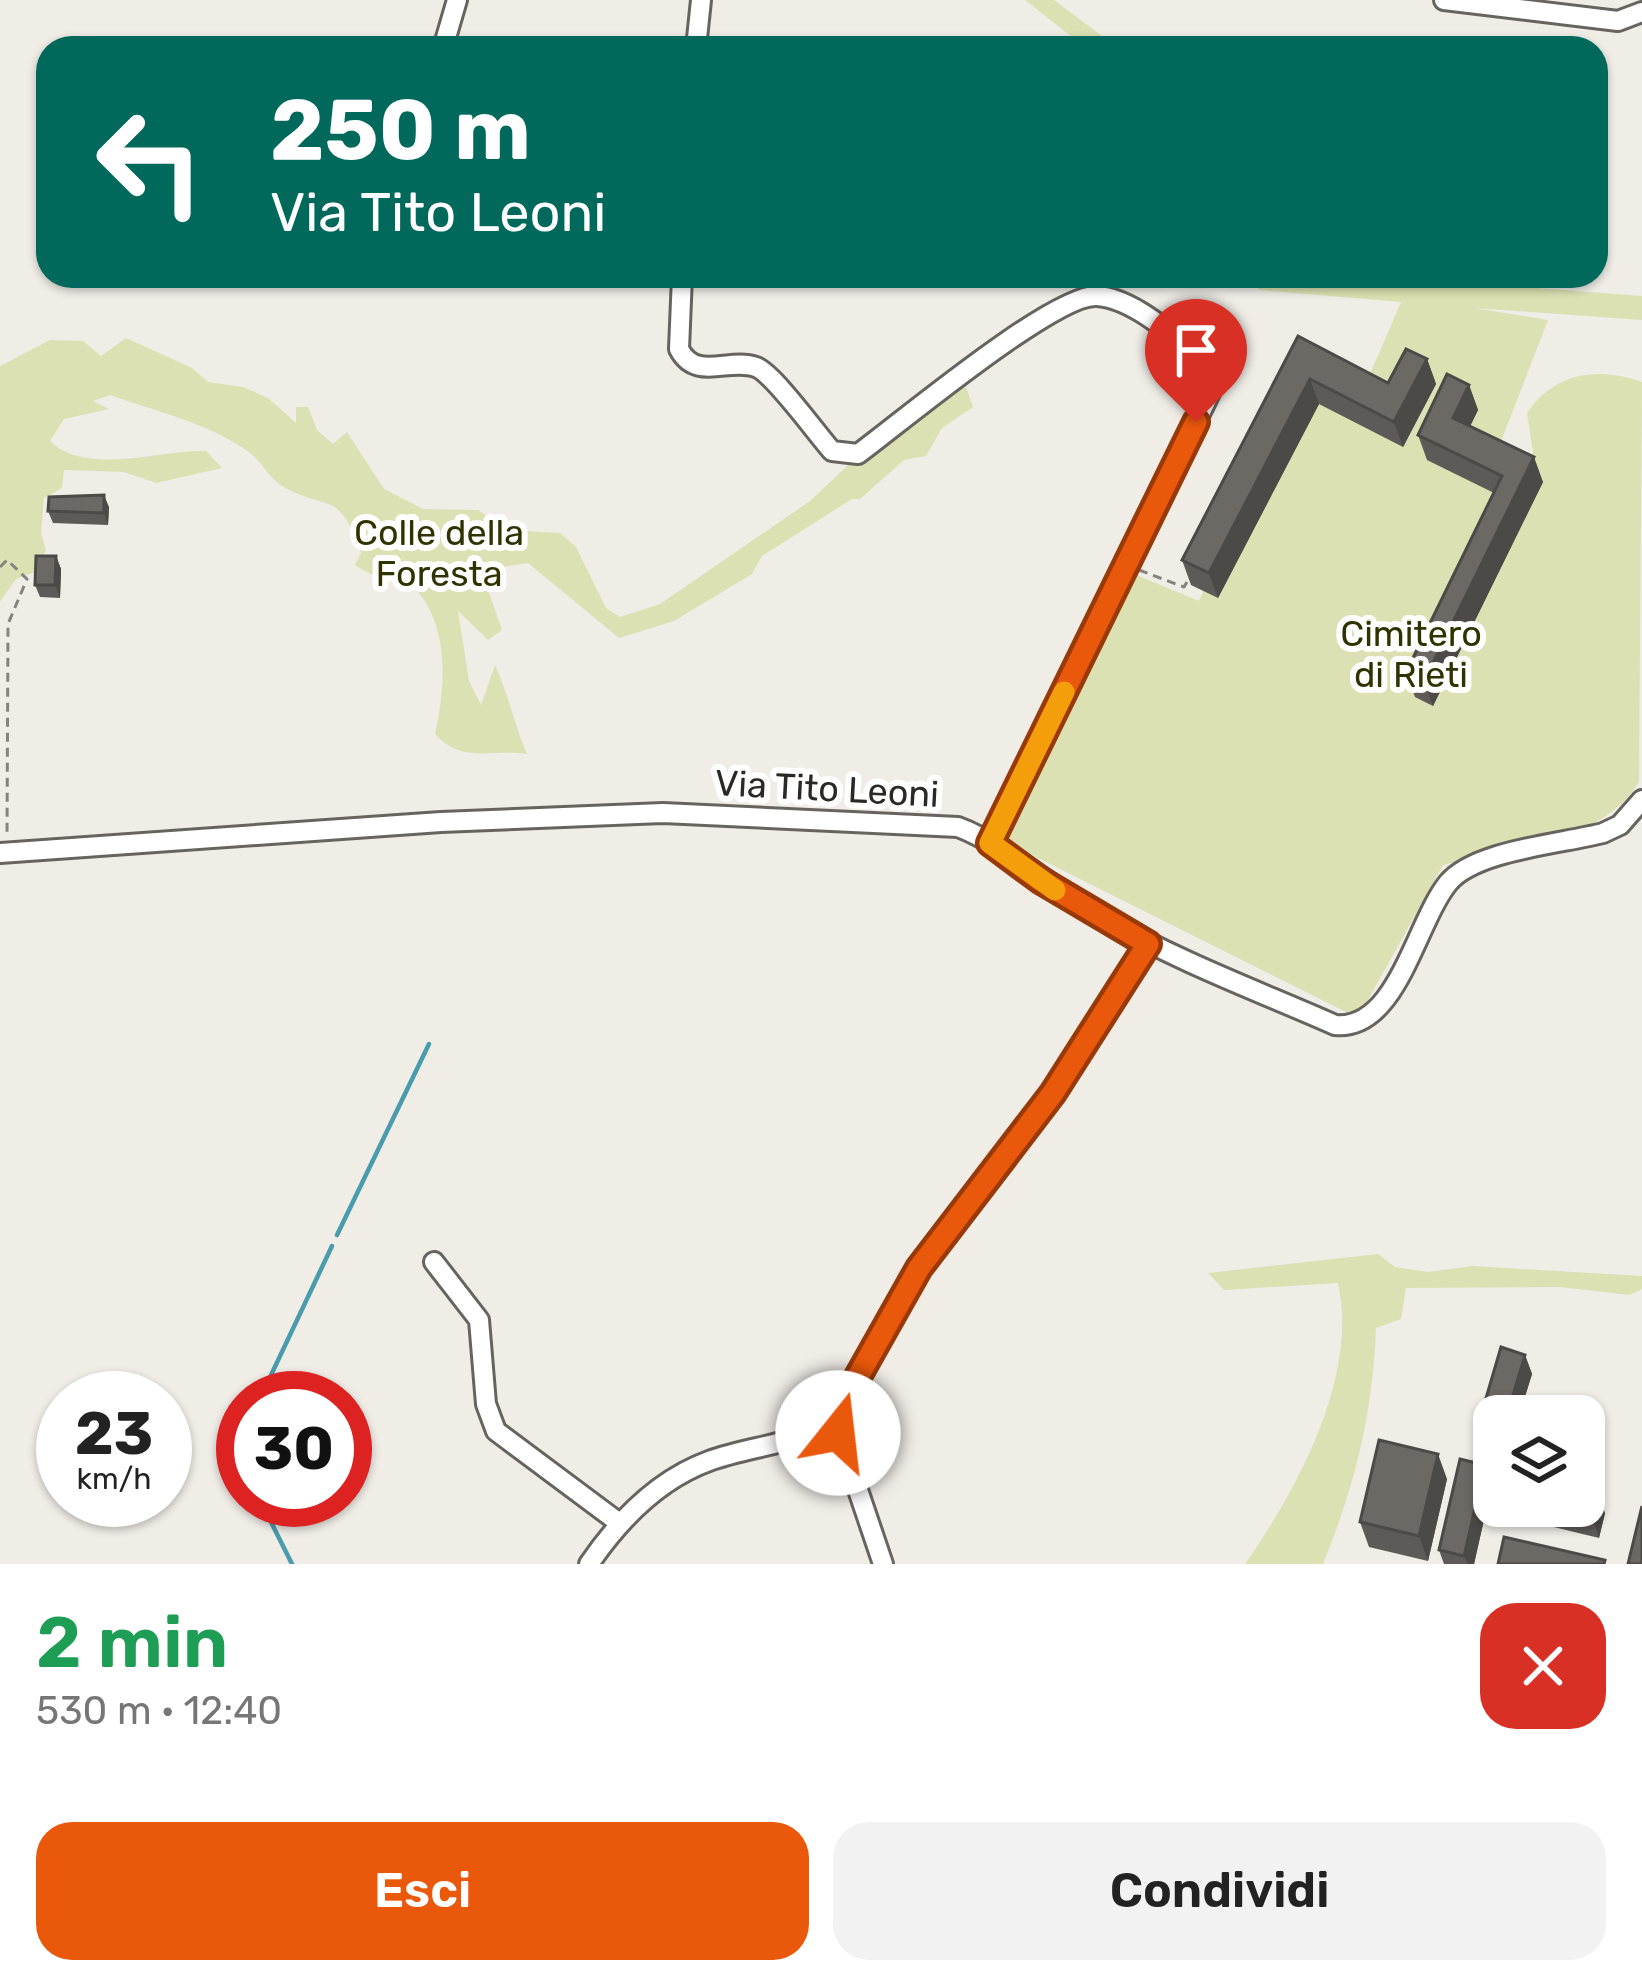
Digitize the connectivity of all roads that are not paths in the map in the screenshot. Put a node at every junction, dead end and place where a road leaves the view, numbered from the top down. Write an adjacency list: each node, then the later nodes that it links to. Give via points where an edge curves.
1 (458, 0): 5 (street)
2 (701, 0): 6 (street)
3 (1444, 1): 4 (street, via 1618,21)
4 (1642, 12)
5 (447, 36)
6 (697, 36)
7 (682, 288): 9 (street, via 685,360 768,372 832,452 845,457 1047,314 1099,296 1128,307 1215,371)
8 (1642, 800): 11 (street, Via Tito Leoni, via 1603,833 1464,867 1446,885 1379,1010 1351,1026)
9 (990, 843): 10 (street, Via Tito Leoni, via 958,827 663,813); 11 (street, Via Tito Leoni)
10 (3, 851)
11 (1148, 944): 13 (street, via 1053,1093 919,1268)
12 (434, 1262): 14 (street, via 479,1320 496,1431)
13 (834, 1419): 14 (street, via 799,1439 682,1473); 16 (street)
14 (618, 1522): 15 (street)
15 (589, 1564)
16 (883, 1564)

